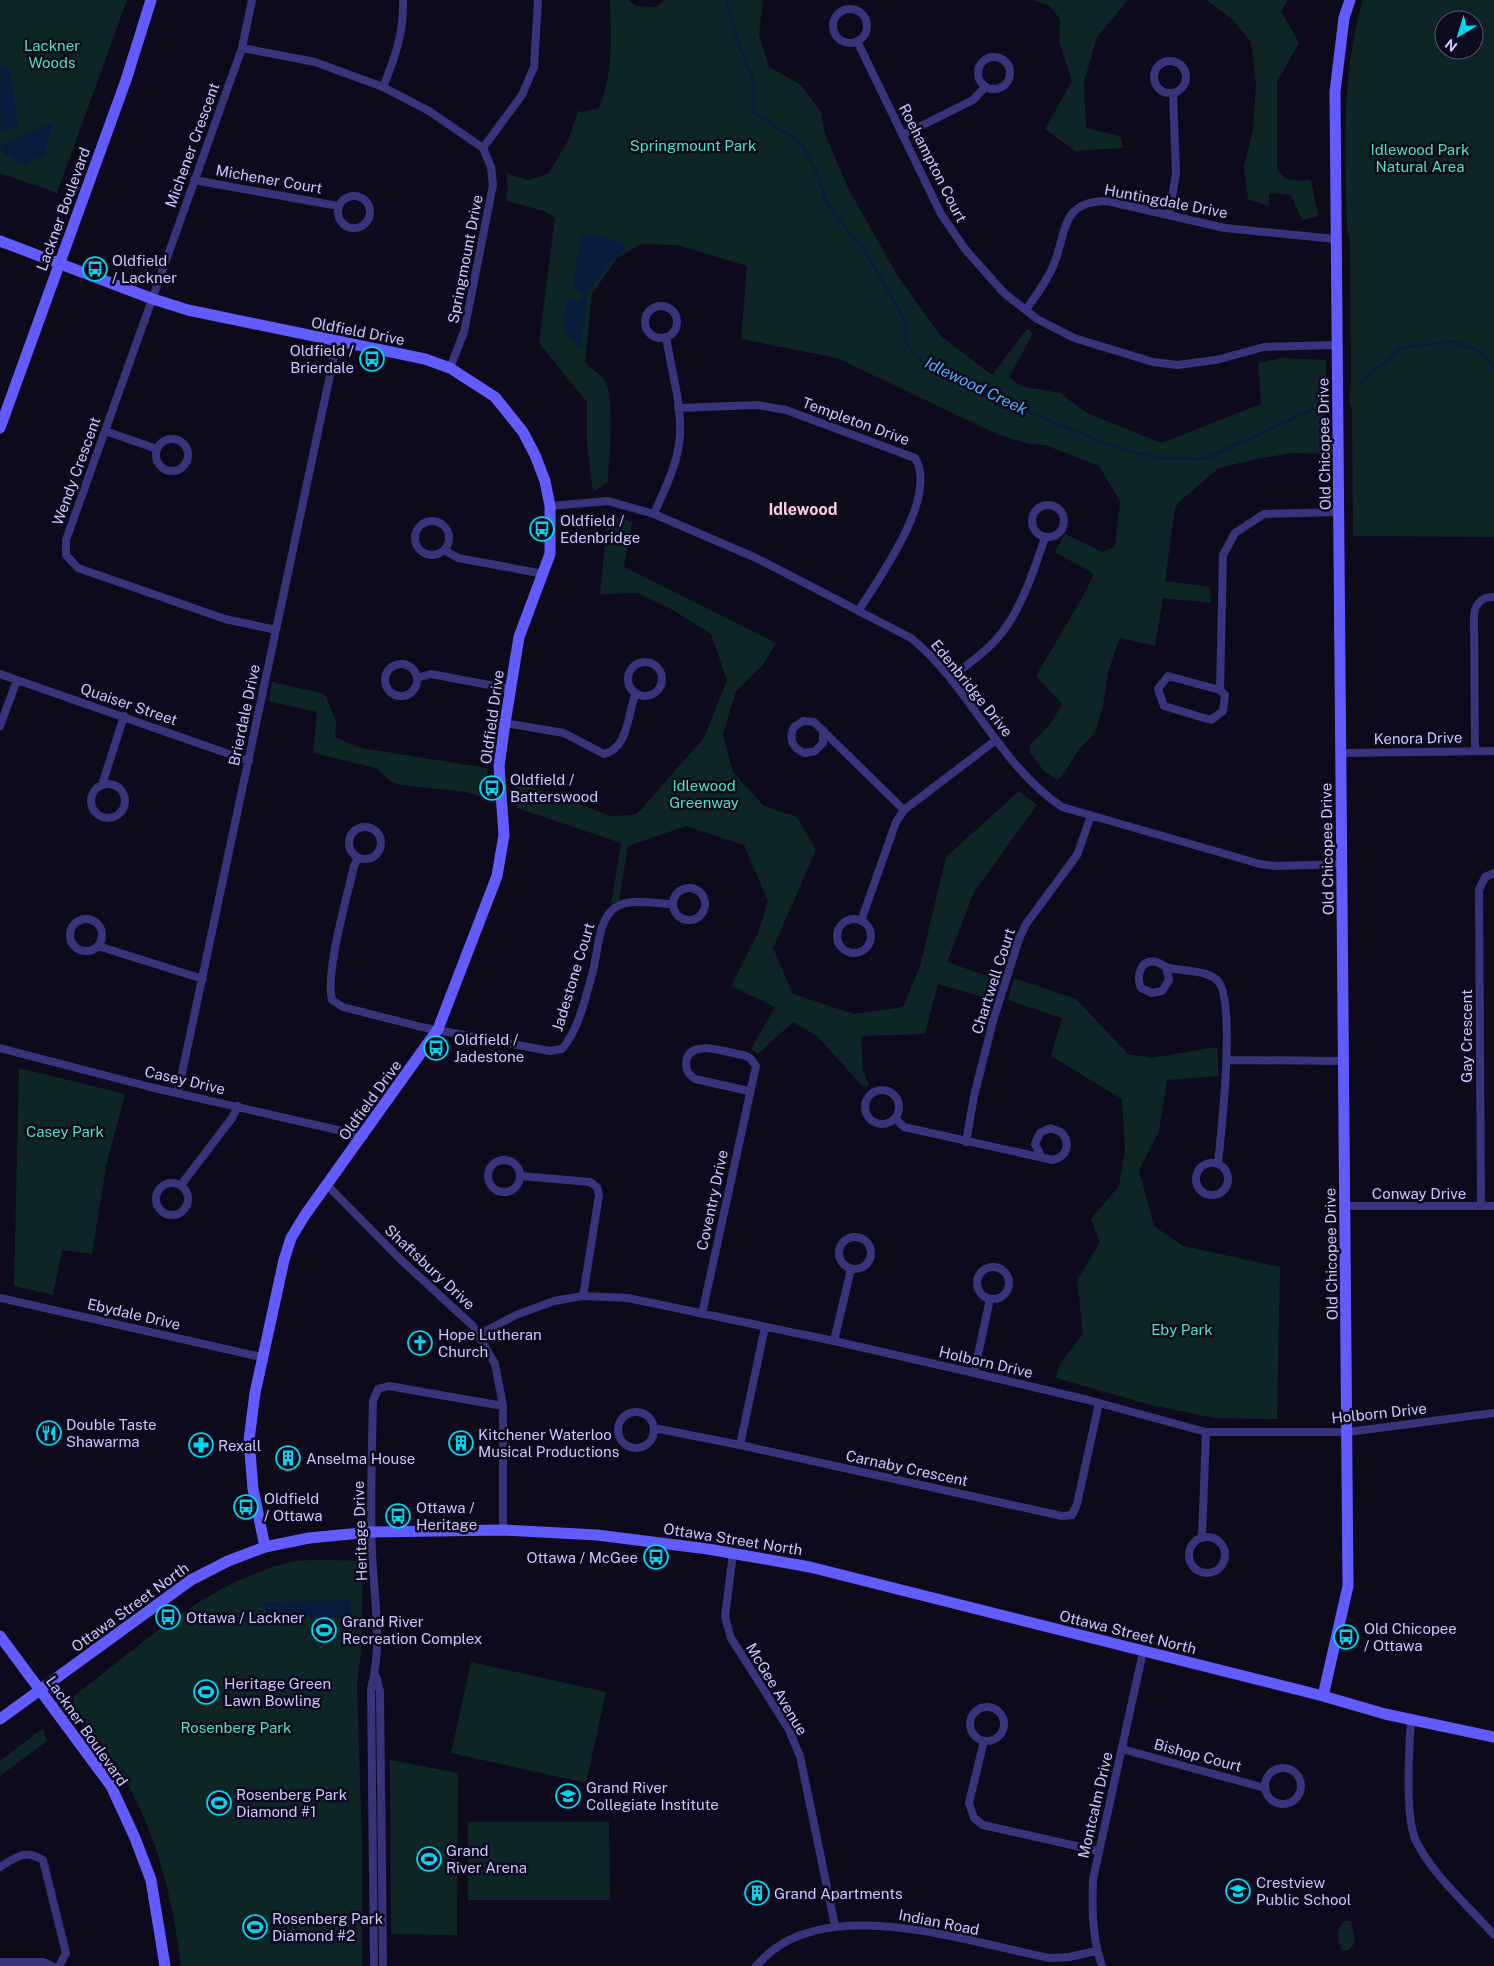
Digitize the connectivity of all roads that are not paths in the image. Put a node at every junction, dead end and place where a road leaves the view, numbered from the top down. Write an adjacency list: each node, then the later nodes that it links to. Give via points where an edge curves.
1 (151, 0): 18 (street, Lackner Boulevard, via 126,80)
2 (252, 0): 7 (street, Michener Crescent)
3 (404, 0): 8 (street, via 404,24 398,50)
4 (538, 0): 12 (street, via 534,67 522,95)
5 (1350, 0): 17 (street, Old Chicopee Drive, via 1344,18 1335,92)
6 (857, 41): 6 (street, via 865,33 864,17 853,10 840,12 833,22 836,36 847,43); 11 (street, Roehampton Court)
7 (242, 48): 8 (street, via 316,62); 13 (street, Michener Crescent)
8 (383, 87): 12 (street, via 429,111)
9 (985, 87): 9 (street, via 996,89 1008,80 1009,68 1000,58 989,57 979,66 978,78); 11 (street, via 973,100)
10 (1173, 93): 10 (street, via 1184,86 1186,76 1180,64 1168,61 1157,67 1154,78 1158,88); 15 (street, via 1176,174)
11 (903, 135): 20 (street, Roehampton Court, via 941,214 964,249 1004,293)
12 (483, 148): 24 (street, Springmount Drive, via 494,186 464,332)
13 (194, 180): 14 (street, Michener Court); 19 (street, Michener Crescent)
14 (338, 206): 14 (street, Michener Court, via 340,221 350,228 361,226 370,217 369,204 359,196 346,197)
15 (1169, 214): 17 (street, Huntingdale Drive, via 1225,228); 20 (street, Huntingdale Drive, via 1107,201 1081,204 1066,223 1054,266)
16 (0, 240): 18 (street, Oldfield Drive)
17 (1336, 240): 23 (street, Old Chicopee Drive)
18 (60, 262): 19 (street, Oldfield Drive); 26 (street, Lackner Boulevard)
19 (152, 299): 22 (street, Oldfield Drive, via 188,310); 27 (street, Wendy Crescent)
20 (1026, 310): 23 (street, Roehampton Court, via 1074,338 1153,362 1177,365 1216,360 1264,347)
21 (666, 337): 21 (street, via 675,330 676,316 666,306 654,306 646,315 646,328 654,337); 25 (street)
22 (337, 342): 24 (street, Oldfield Drive, via 425,359); 37 (street, Brierdale Drive)
23 (1336, 345): 30 (street, Old Chicopee Drive)
24 (450, 368): 29 (street, Oldfield Drive, via 495,397 523,432 545,481)
25 (678, 408): 31 (street, via 680,434 677,456); 36 (street, Templeton Drive, via 758,405 786,410 915,458 920,472 915,510 909,527)
26 (0, 428)
27 (105, 431): 28 (street); 37 (street, Wendy Crescent, via 66,540 66,555 78,568 225,619)
28 (157, 449): 28 (street, via 157,460 168,470 181,468 188,458 187,447 180,440 166,439)
29 (550, 506): 31 (street, Edenbridge Drive, via 608,502); 34 (street, Oldfield Drive, via 550,554)
30 (1340, 512): 43 (street, via 1264,514 1235,533 1223,555); 52 (street, Old Chicopee Drive)
31 (654, 514): 36 (street, Edenbridge Drive, via 756,558)
32 (1045, 537): 32 (street, via 1056,535 1064,523 1061,510 1050,505 1038,508 1032,520 1035,531); 40 (street, via 1014,615 1005,629 981,655)
33 (444, 550): 33 (street, via 449,539 445,527 431,521 419,526 414,537 420,552 432,555); 34 (street, via 458,558)
34 (544, 574): 42 (street, Oldfield Drive, via 519,637)
35 (1494, 598): 50 (street, via 1485,597 1478,603 1474,615)
36 (858, 610): 40 (street, Edenbridge Drive, via 911,638)
37 (276, 630): 53 (street, Brierdale Drive)
38 (0, 674): 41 (street, Quaiser Street)
39 (417, 678): 39 (street, via 412,668 398,664 387,671 384,684 394,695 404,696 416,687); 42 (street, via 431,674)
40 (950, 678): 49 (street, Edenbridge Drive)
41 (17, 680): 45 (street, Quaiser Street); 47 (street)
42 (511, 689): 46 (street, Oldfield Drive)
43 (1220, 690): 43 (street, via 1168,676 1158,689 1164,706 1211,720 1223,711 1225,696)
44 (636, 693): 44 (street, via 650,695 660,688 661,674 652,664 640,663 631,669 629,683); 46 (street, via 622,740 618,747 604,754 564,733)
45 (124, 716): 53 (street, Quaiser Street); 54 (street)
46 (505, 723): 65 (street, Oldfield Drive, via 499,766 504,835 498,876)
47 (0, 726)
48 (823, 730): 48 (street, via 823,743 815,751 805,753 793,745 791,732 803,721 814,722); 55 (street)
49 (996, 740): 55 (street); 56 (street, Edenbridge Drive, via 1042,793 1062,806)
50 (1475, 751): 51 (street, Kenora Drive); 52 (street, Kenora Drive)
51 (1494, 751)
52 (1342, 753): 58 (street, Old Chicopee Drive)
53 (249, 761): 64 (street, Brierdale Drive)
54 (102, 785): 54 (street, via 94,790 91,798 93,808 102,817 115,816 124,804 122,792 113,785)
55 (904, 810): 61 (street, via 896,822)
56 (1091, 816): 58 (street, Edenbridge Drive, via 1260,864); 74 (street, Chartwell Court, via 1077,855 1026,924 1019,939 993,1021)
57 (358, 858): 57 (street, via 373,858 380,848 379,835 369,828 357,829 350,838 351,851); 65 (street, Jadestone Court, via 332,967 329,989 332,1000 343,1007)
58 (1343, 864): 68 (street, Old Chicopee Drive)
59 (1494, 873): 81 (street, Gay Crescent, via 1485,877 1479,890)
60 (672, 904): 60 (street, via 676,915 689,921 700,916 705,906 702,895 688,888 678,892); 65 (street, Jadestone Court, via 625,903 614,908 604,920 570,1039 562,1049 550,1051)
61 (861, 920): 61 (street, via 869,928 870,944 863,951 851,953 840,944 838,930 846,922)
62 (98, 946): 62 (street, via 102,932 94,921 82,920 73,927 71,940 76,948 88,951); 64 (street)
63 (1166, 967): 63 (street, via 1157,962 1146,964 1138,974 1141,988 1152,993 1162,991 1169,980); 67 (street, via 1209,976 1217,980 1224,990)
64 (203, 979): 70 (street, Brierdale Drive)
65 (438, 1029): 73 (street, Oldfield Drive)
66 (0, 1048): 70 (street, Casey Drive)
67 (1227, 1060): 68 (street); 76 (street)
68 (1344, 1061): 80 (street, Old Chicopee Drive)
69 (749, 1091): 69 (street, Coventry Drive, via 756,1066 750,1058 698,1048 691,1051 686,1067 695,1079); 87 (street, Coventry Drive)
70 (178, 1092): 71 (street, Casey Drive)
71 (238, 1106): 73 (street, Casey Drive); 79 (street)
72 (895, 1118): 72 (street, via 898,1104 893,1094 877,1091 868,1098 865,1110 871,1120 885,1124); 74 (street, via 904,1127)
73 (364, 1136): 78 (street, Oldfield Drive)
74 (966, 1142): 75 (street)
75 (1041, 1156): 75 (street, via 1053,1160 1063,1155 1067,1141 1061,1132 1050,1128 1040,1133 1035,1144)
76 (1218, 1164): 76 (street, via 1205,1165 1196,1178 1199,1188 1210,1195 1223,1191 1228,1180 1225,1169)
77 (521, 1176): 77 (street, via 516,1165 504,1160 492,1166 488,1178 492,1187 505,1193 515,1189); 84 (street, via 590,1182 598,1187)
78 (326, 1184): 89 (street, Shaftsbury Drive); 91 (street, Oldfield Drive, via 291,1238)
79 (180, 1185): 79 (street, via 170,1183 157,1194 157,1205 165,1214 178,1214 187,1207 188,1194)
80 (1345, 1206): 81 (street, Conway Drive); 98 (street, Old Chicopee Drive)
81 (1481, 1206): 82 (street, Conway Drive)
82 (1494, 1206)
83 (851, 1269): 83 (street, via 862,1267 870,1259 869,1245 859,1238 847,1239 840,1246 843,1264); 90 (street)
84 (583, 1296): 87 (street, Holborn Drive, via 628,1298); 89 (street, Holborn Drive, via 554,1301 516,1315)
85 (0, 1298): 91 (street, Ebydale Drive)
86 (990, 1299): 86 (street, via 1004,1296 1009,1286 1006,1274 997,1268 985,1269 976,1283 980,1294); 92 (street)
87 (702, 1314): 88 (street, Holborn Drive)
88 (765, 1327): 90 (street, Holborn Drive); 99 (street)
89 (480, 1334): 94 (street, Shaftsbury Drive, via 495,1364)
90 (834, 1341): 92 (street, Holborn Drive)
91 (261, 1357): 103 (street, Oldfield Drive, via 249,1440 253,1489)
92 (974, 1373): 93 (street, Holborn Drive)
93 (1099, 1402): 97 (street, Holborn Drive); 99 (street, Carnaby Crescent, via 1077,1504 1072,1515 1066,1516)
94 (502, 1406): 100 (street, Shaftsbury Drive); 101 (street, Heritage Drive, via 389,1386 378,1389 373,1401)
95 (1494, 1413): 98 (street, Holborn Drive)
96 (654, 1428): 96 (street, via 646,1414 632,1412 620,1421 618,1435 625,1444 639,1448 650,1442); 99 (street)
97 (1206, 1432): 98 (street, Holborn Drive); 102 (street)
98 (1348, 1432): 108 (street, Old Chicopee Drive, via 1348,1586)
99 (740, 1445)
100 (503, 1530): 101 (street, Ottawa Street North); 104 (street, Ottawa Street North, via 597,1535)
101 (372, 1532): 103 (street, Ottawa Street North); 115 (street, Heritage Drive, via 377,1600 376,1674 371,1689)
102 (1202, 1538): 102 (street, via 1190,1550 1191,1562 1197,1570 1211,1572 1223,1564 1224,1550 1215,1539)
103 (265, 1546): 107 (street, Ottawa Street North, via 191,1580)
104 (733, 1553): 106 (street, Ottawa Street North, via 810,1567); 118 (street, McGee Avenue, via 725,1617 731,1638 788,1728 800,1756)
105 (0, 1636): 107 (street, Lackner Boulevard)
106 (1143, 1652): 108 (street, Ottawa Street North); 113 (street, Montcalm Drive)
107 (39, 1689): 109 (street, Ottawa Street North); 126 (street, Lackner Boulevard, via 111,1786 136,1838 151,1880)
108 (1323, 1696): 110 (street, Ottawa Street North)
109 (0, 1719)
110 (1411, 1720): 111 (street, Ottawa Street North); 119 (street, via 1410,1799 1416,1840 1435,1870)
111 (1494, 1737)
112 (984, 1741): 112 (street, via 994,1740 1003,1731 1001,1713 994,1708 980,1708 970,1720 974,1735); 116 (street, via 969,1803 974,1818 983,1825)
113 (1122, 1749): 114 (street, Bishop Court); 116 (street, Montcalm Drive)
114 (1265, 1788): 114 (street, Bishop Court, via 1275,1803 1288,1804 1296,1799 1300,1783 1293,1772 1279,1769 1269,1775)
115 (376, 1828): 120 (street, Heritage Drive); 121 (street, Heritage Drive)
116 (1098, 1851): 122 (street, Montcalm Drive, via 1092,1906)
117 (0, 1867): 125 (street, via 22,1855 33,1854 43,1860 66,1953)
118 (835, 1926): 122 (street, Indian Road, via 895,1926 1049,1958); 129 (street, Indian Road, via 776,1947)
119 (1494, 1935)
120 (373, 1942): 121 (street); 127 (street, Heritage Drive)
121 (383, 1942): 128 (street, Heritage Drive)
122 (1096, 1951): 130 (street, Montcalm Drive)
123 (0, 1962): 124 (street, via 44,1962)
124 (52, 1966)
125 (59, 1966)
126 (165, 1966)
127 (374, 1966)
128 (383, 1966)
129 (756, 1966)
130 (1102, 1966)

